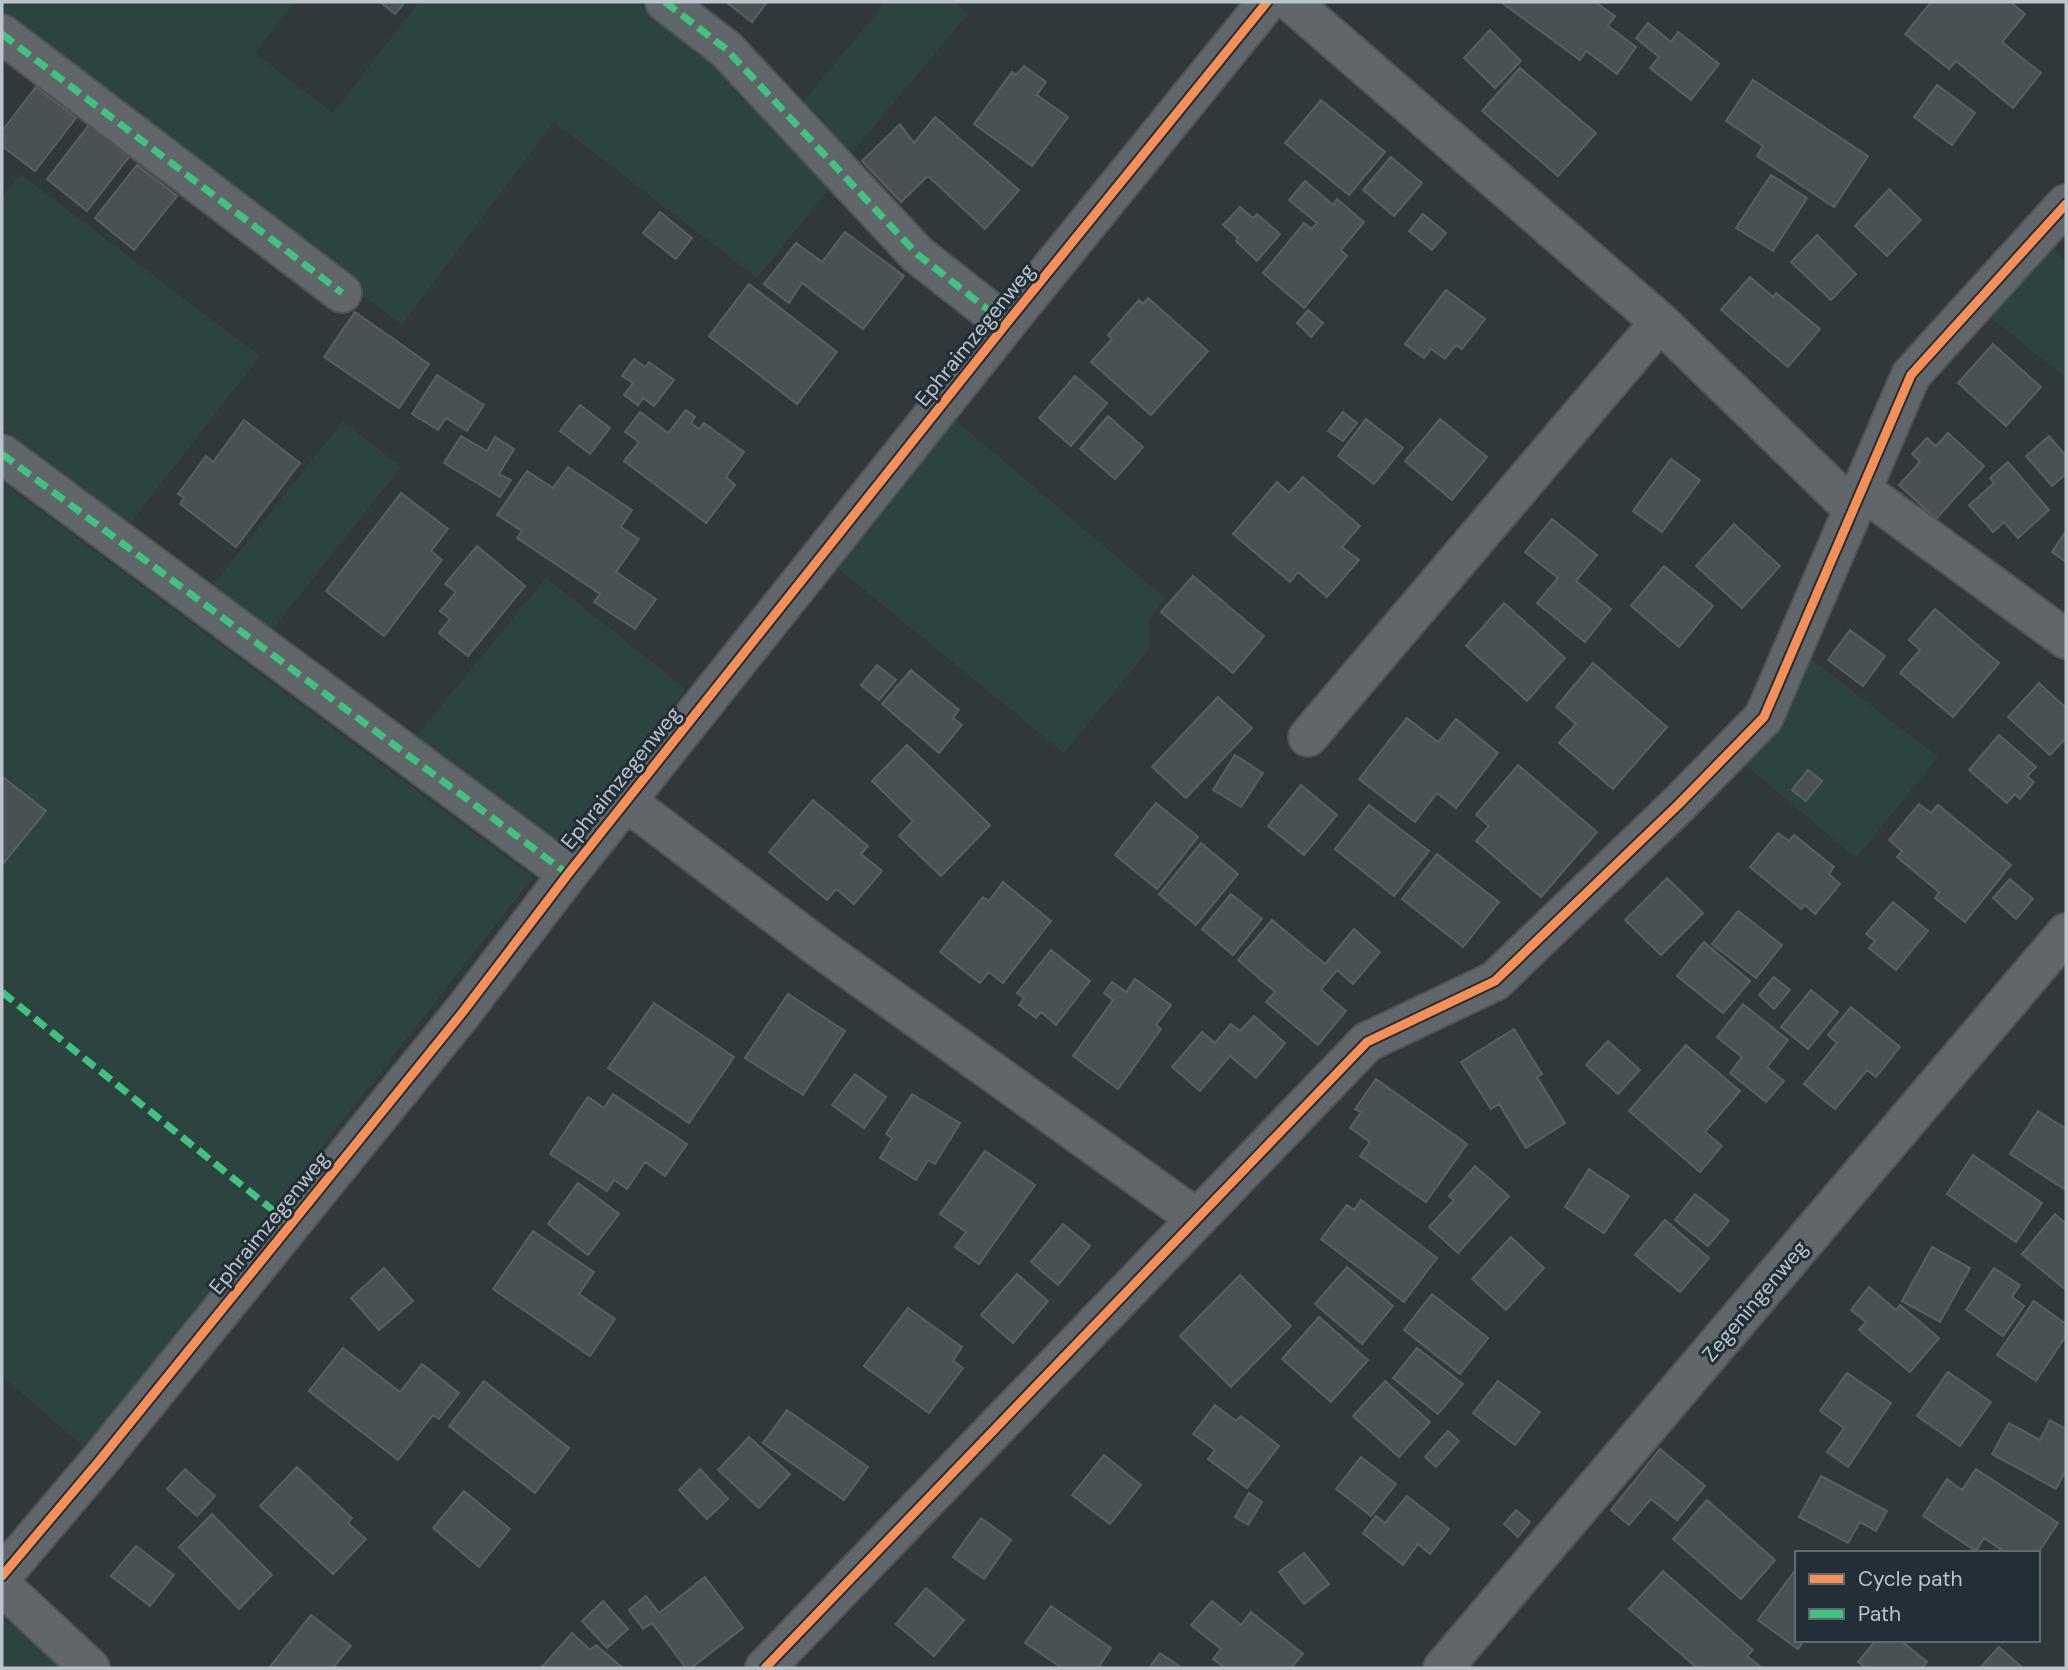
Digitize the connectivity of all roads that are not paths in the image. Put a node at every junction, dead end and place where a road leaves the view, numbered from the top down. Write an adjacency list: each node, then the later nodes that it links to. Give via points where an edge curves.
1 (666, 2): 8 (street, via 726,49 916,254)
2 (1267, 2): 8 (street, Ephraimzegenweg)
3 (1291, 2): 7 (street)
4 (2, 34): 6 (street)
5 (2066, 204): 10 (street, via 1911,375)
6 (342, 293)
7 (1660, 322): 10 (street); 12 (street)
8 (1006, 324): 13 (street, Ephraimzegenweg)
9 (2, 454): 14 (street)
10 (1858, 499): 11 (street); 16 (street, via 1764,717 1495,981 1367,1042)
11 (2066, 639)
12 (1307, 737)
13 (626, 801): 14 (street, Ephraimzegenweg); 16 (street, via 817,946)
14 (568, 874): 17 (street, Ephraimzegenweg, via 444,1034)
15 (2066, 933): 21 (street, Zegeningenweg)
16 (1196, 1218): 20 (street)
17 (2, 1576)
18 (2, 1586): 19 (street)
19 (90, 1668)
20 (765, 1668)
21 (1443, 1668)

